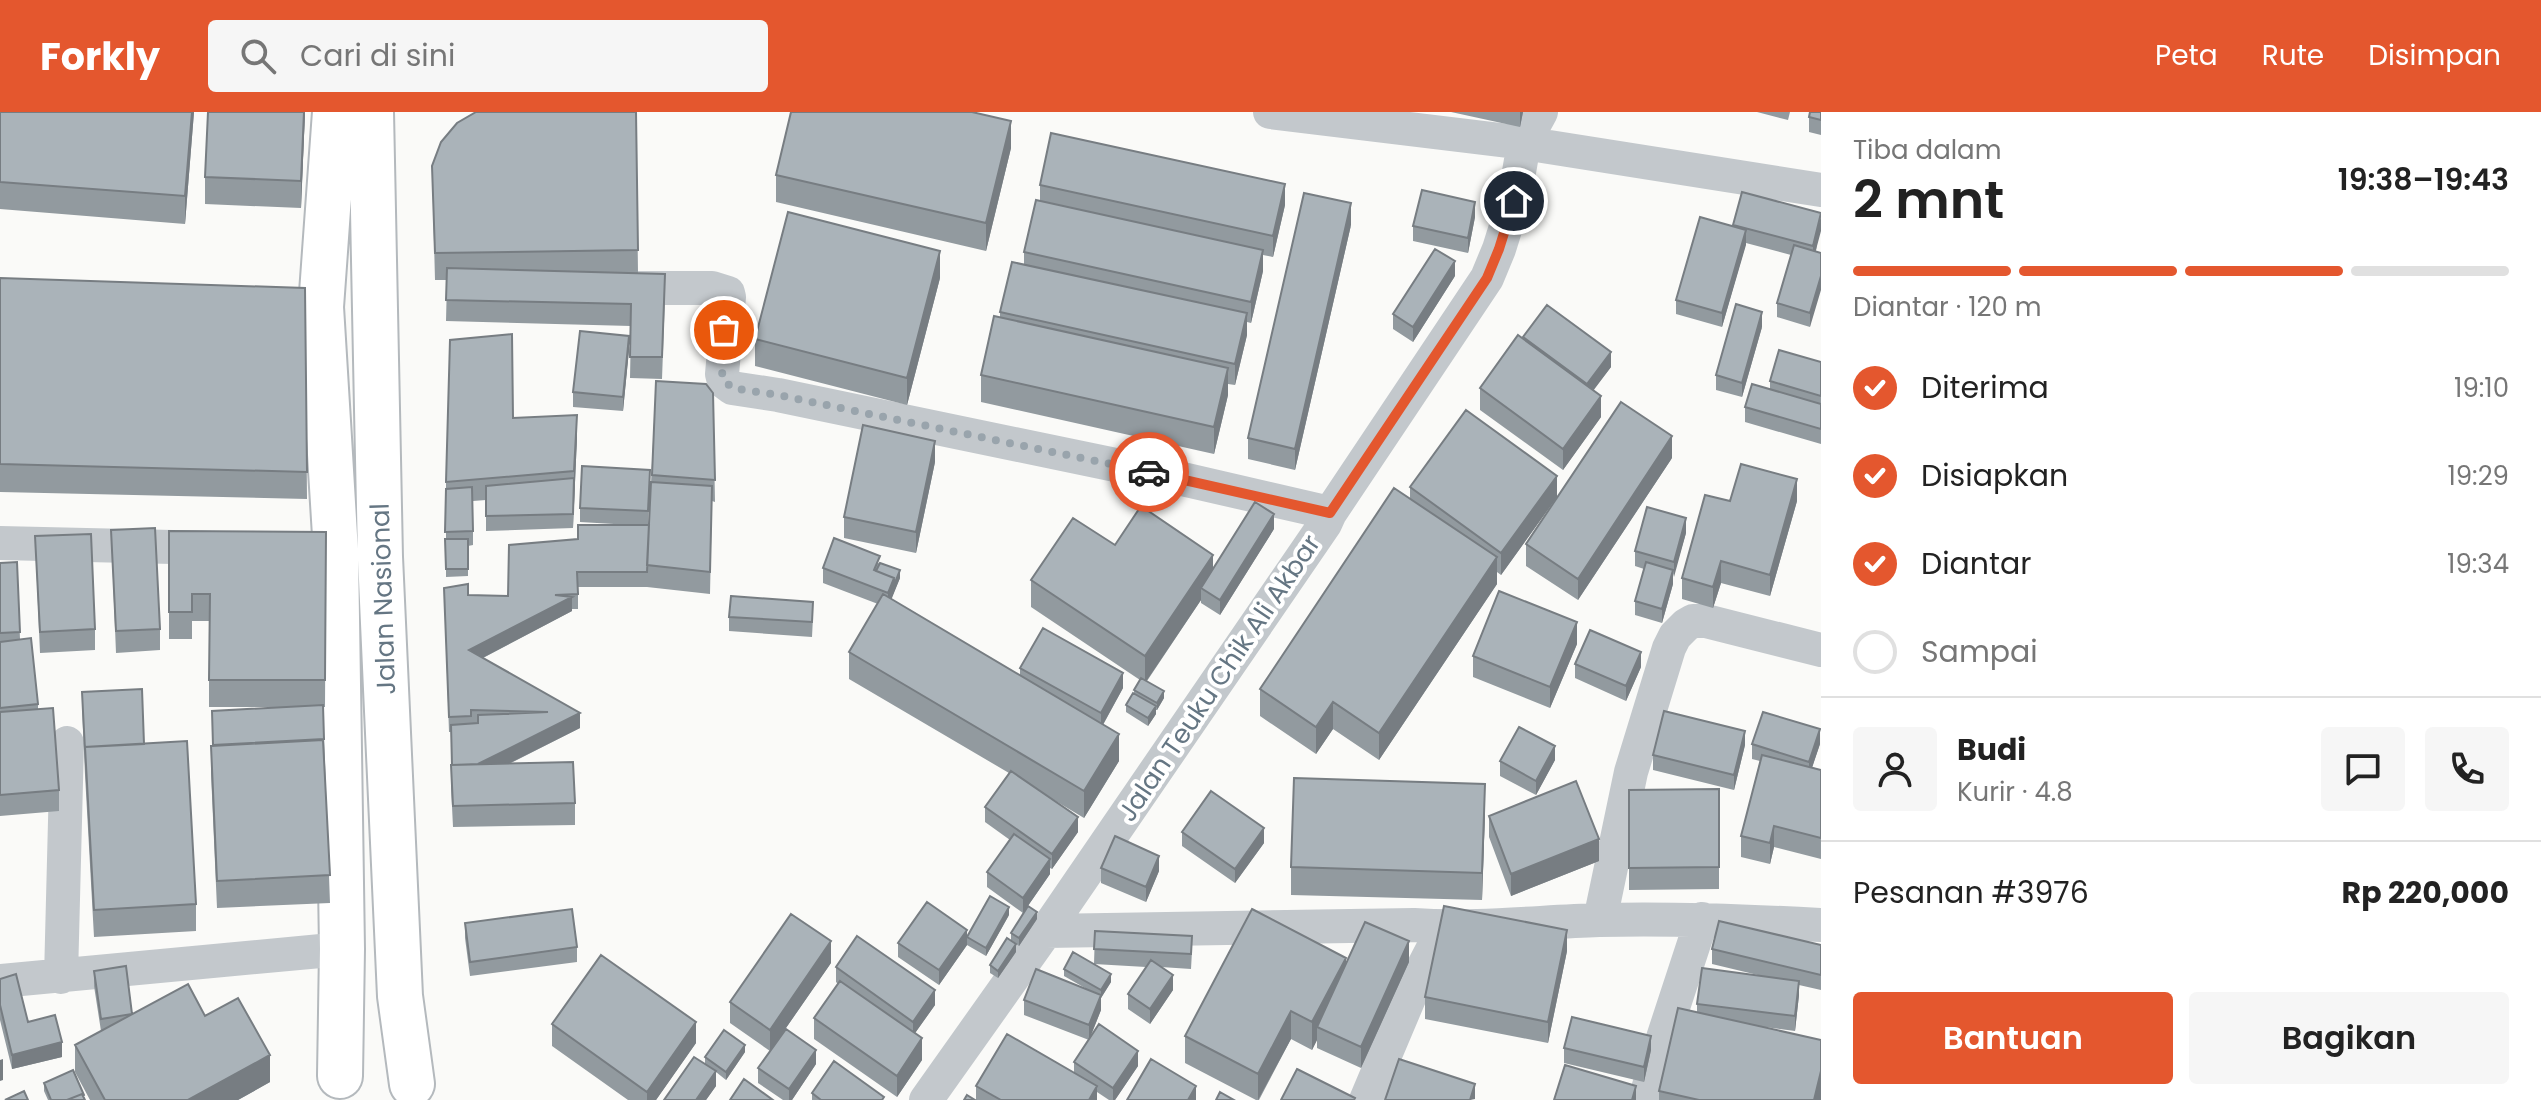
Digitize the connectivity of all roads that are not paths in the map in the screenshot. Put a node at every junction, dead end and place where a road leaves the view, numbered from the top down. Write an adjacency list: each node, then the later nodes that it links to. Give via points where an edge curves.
1 (335, 112): 9 (highway, Jalan Nasional)
2 (371, 112): 24 (highway, Jalan Nasional, via 380,557 400,996)
3 (1270, 112): 5 (street)
4 (1541, 112): 5 (street, Jalan Teuku Chik Ali Akbar)
5 (1524, 143): 6 (street); 10 (street, Jalan Teuku Chik Ali Akbar, via 1514,201 1487,278)
6 (1821, 190)
7 (602, 288): 10 (street, via 725,290 729,297 722,374 732,388)
8 (275, 304): 9 (highway)
9 (321, 307): 20 (highway, Jalan Nasional, via 321,552)
10 (1330, 513): 19 (street, Jalan Teuku Chik Ali Akbar)
11 (0, 543): 12 (street)
12 (245, 549)
13 (1821, 650): 16 (street, via 1706,621 1693,621 1675,636 1631,772)
14 (67, 743): 21 (street)
15 (1702, 919): 16 (street); 17 (street); 27 (street)
16 (1600, 920): 18 (street)
17 (1821, 925)
18 (1444, 927): 19 (street); 26 (street)
19 (1046, 931): 25 (street, Jalan Teuku Chik Ali Akbar)
20 (342, 949): 21 (street); 23 (highway, Jalan Nasional)
21 (61, 977): 22 (street)
22 (0, 981)
23 (335, 1088): 24 (highway, via 353,1066 369,1060 402,1070)
24 (415, 1092)
25 (926, 1100)
26 (1366, 1100)
27 (1645, 1100)

